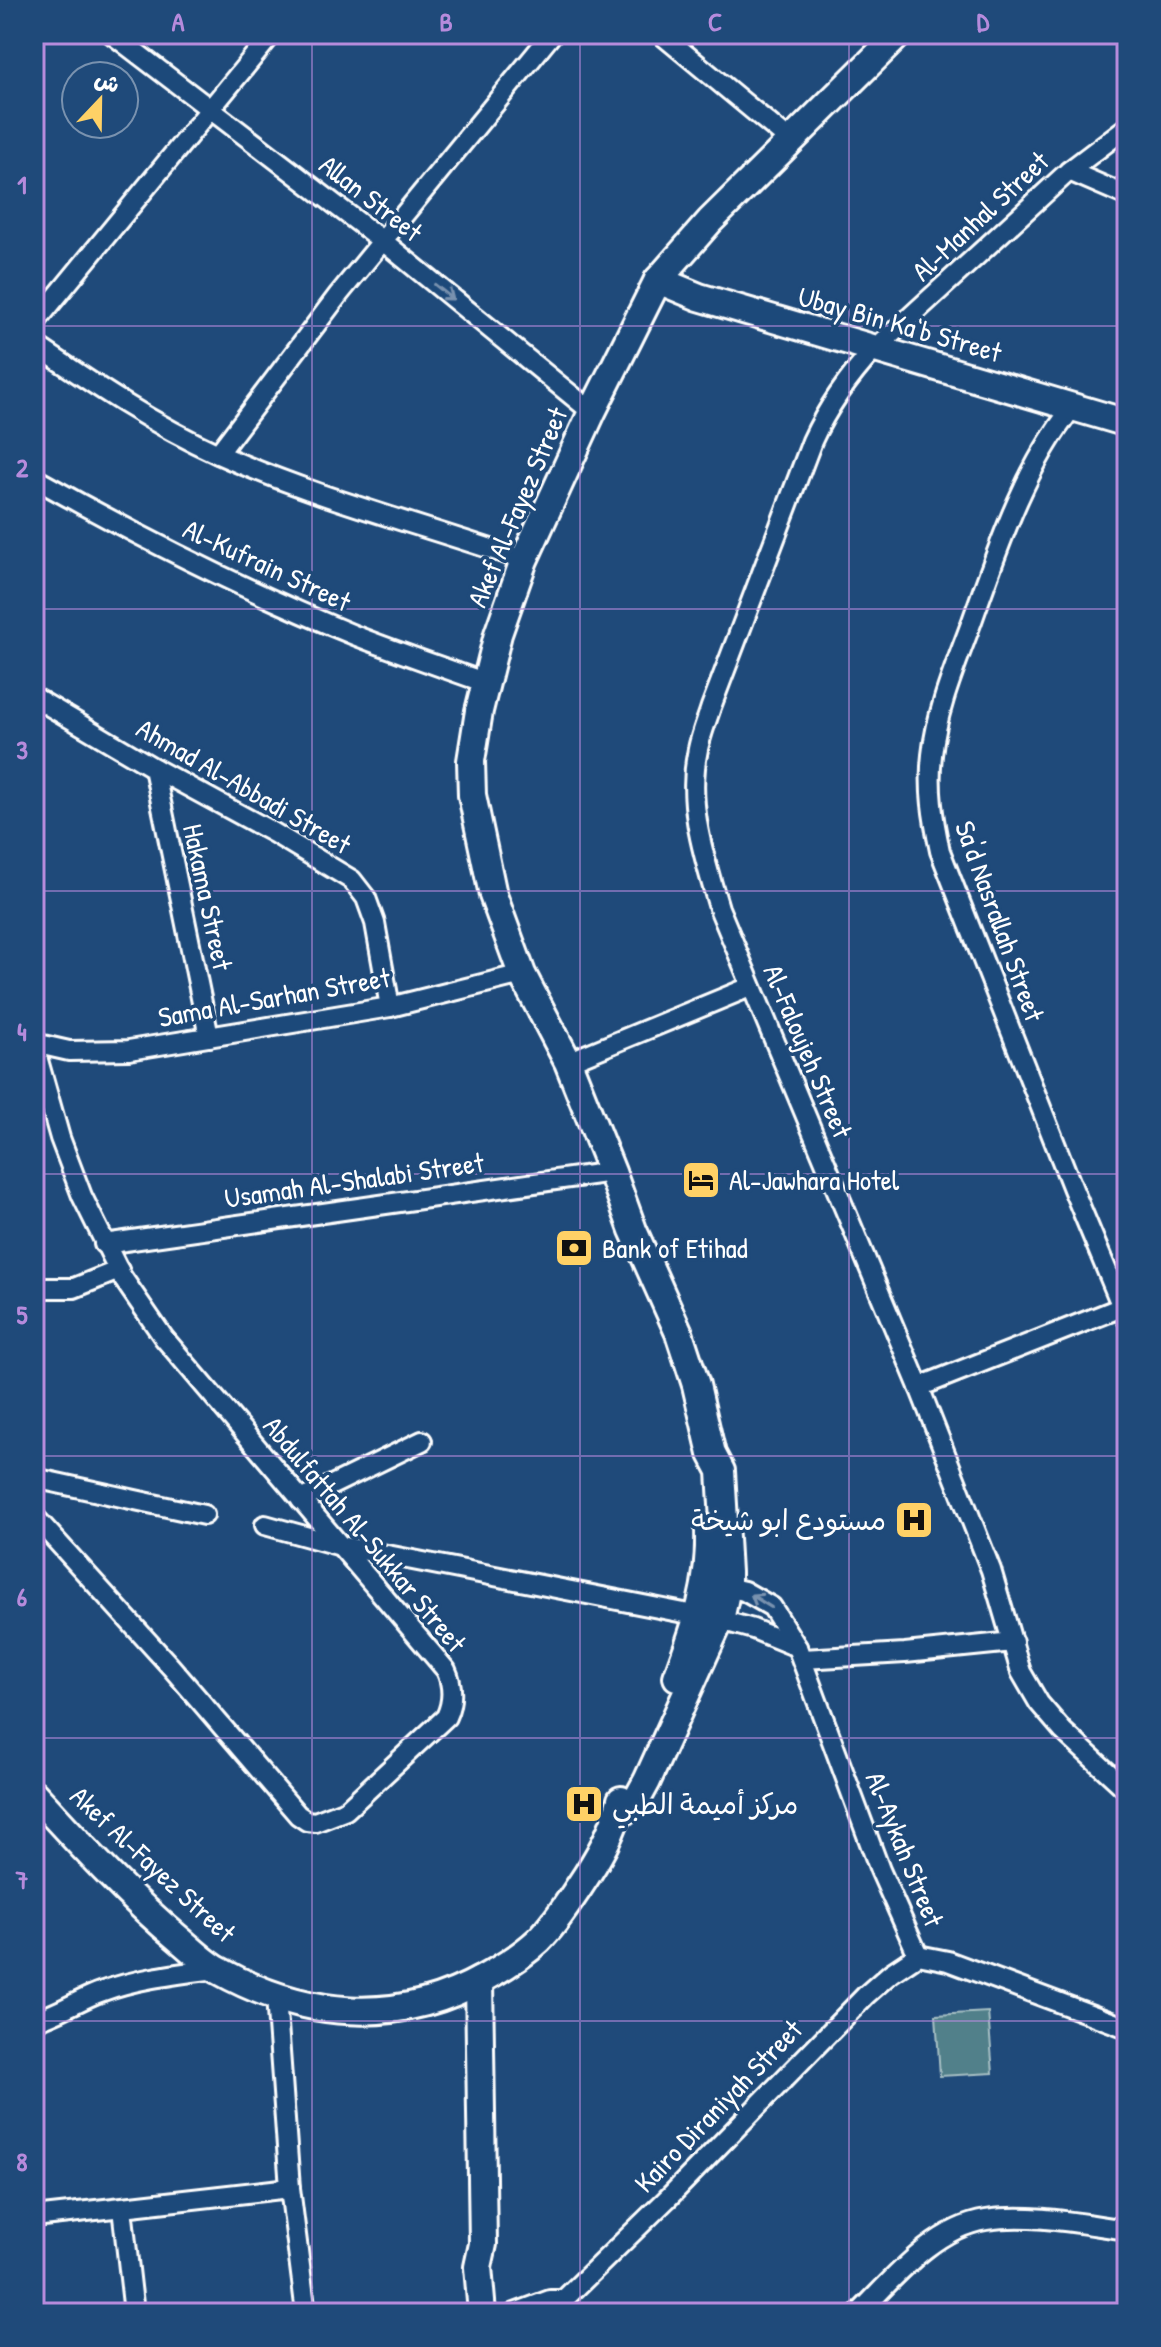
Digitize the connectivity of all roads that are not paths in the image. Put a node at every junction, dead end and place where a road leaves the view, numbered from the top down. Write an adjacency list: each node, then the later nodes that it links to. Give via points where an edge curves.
1 (112, 34): 6 (street, Allan Street)
2 (272, 34): 6 (street)
3 (552, 34): 11 (street)
4 (661, 34): 8 (street)
5 (899, 34): 8 (main road, Akef Al-Fayez Street)
6 (211, 110): 11 (street, Allan Street); 13 (street)
7 (1127, 127): 9 (street, Al-Manhal Street)
8 (789, 140): 12 (main road, Akef Al-Fayez Street)
9 (1069, 171): 10 (street); 15 (street, Al-Manhal Street)
10 (1127, 196)
11 (384, 242): 17 (street, Allan Street, one-way to 17); 19 (street)
12 (658, 280): 15 (main road, Ubay Bin Ka‘b Street); 17 (main road, Akef Al-Fayez Street)
13 (34, 324)
14 (34, 344): 19 (street, via 139,413)
15 (874, 350): 16 (main road, Ubay Bin Ka‘b Street); 26 (street, Al-Faloujeh Street, via 827,408 812,441 698,749 694,791 701,848)
16 (1073, 407): 18 (main road, Ubay Bin Ka‘b Street); 35 (street, Sa'd Nasrallah Street, via 1049,441 1002,536 942,704 930,796 940,851)
17 (592, 412): 21 (main road, Akef Al-Fayez Street)
18 (1127, 423)
19 (218, 454): 21 (street, via 331,498)
20 (34, 478): 22 (street, Al-Kufrain Street, via 260,594)
21 (524, 560): 22 (main road, Akef Al-Fayez Street)
22 (486, 683): 25 (main road, Akef Al-Fayez Street, via 471,761 472,795 493,895)
23 (34, 697): 24 (street, Ahmad Al-Abbadi Street)
24 (154, 768): 27 (street, Ahmad Al-Abbadi Street, via 352,880 375,923); 28 (street, Hakama Street)
25 (522, 974): 27 (street, Sama Al-Sarhan Street); 30 (main road, Akef Al-Fayez Street)
26 (750, 987): 30 (street); 36 (street, Al-Faloujeh Street)
27 (390, 1007): 28 (street, Sama Al-Sarhan Street)
28 (209, 1037): 29 (street, Sama Al-Sarhan Street, via 114,1051)
29 (34, 1045): 32 (street, Abdulfattah Al-Sukkar Street, via 60,1138)
30 (568, 1062): 31 (main road, Akef Al-Fayez Street)
31 (612, 1172): 32 (street, Usamah Al-Shalabi Street); 44 (main road, Akef Al-Fayez Street, via 679,1333 721,1471 726,1519)
32 (104, 1244): 33 (street, Abdulfattah Al-Sukkar Street)
33 (119, 1270): 34 (street, via 74,1288); 39 (street, Abdulfattah Al-Sukkar Street, via 164,1338)
34 (34, 1288)
35 (1124, 1313): 36 (street)
36 (919, 1387): 46 (street, Al-Faloujeh Street, via 991,1570)
37 (422, 1441): 39 (street)
38 (34, 1478): 40 (street)
39 (301, 1500): 43 (street, Abdulfattah Al-Sukkar Street)
40 (204, 1515)
41 (34, 1516): 43 (street, Abdulfattah Al-Sukkar Street, via 307,1821 346,1810 450,1708 446,1670)
42 (265, 1525): 43 (street)
43 (341, 1546): 45 (street)
44 (716, 1585): 45 (main road, Akef Al-Fayez Street); 47 (street, Al-Aykah Street, one-way to 44, via 772,1607)
45 (710, 1618): 47 (street, via 753,1629); 52 (main road, Akef Al-Fayez Street, via 636,1801 618,1816 558,1918 523,1953)
46 (1013, 1642): 47 (street); 48 (street, Al-Faloujeh Street, via 1021,1672 1039,1703)
47 (800, 1653): 50 (street, Al-Aykah Street)
48 (1127, 1790)
49 (34, 1794): 51 (main road, Akef Al-Fayez Street, via 150,1914)
50 (918, 1955): 55 (street, Al-Aykah Street, via 948,1961); 61 (street, Kairo Diraniyah Street, via 866,1995)
51 (215, 1969): 53 (main road, Akef Al-Fayez Street); 54 (street, via 119,1986)
52 (479, 1981): 53 (main road, Akef Al-Fayez Street, via 448,1997 383,2010 329,2010); 60 (main road)
53 (276, 1997): 56 (street)
54 (34, 2021)
55 (1127, 2028)
56 (290, 2188): 57 (street); 63 (street)
57 (122, 2208): 58 (street); 62 (street)
58 (34, 2217)
59 (1127, 2230): 67 (street, via 1015,2218 984,2220 954,2230 924,2250)
60 (483, 2244): 64 (main road, via 478,2267); 65 (main road, via 492,2265)
61 (556, 2306): 66 (street, Kairo Diraniyah Street, via 550,2300)
62 (134, 2313)
63 (306, 2313)
64 (482, 2313)
65 (498, 2313)
66 (515, 2313)
67 (859, 2313)

